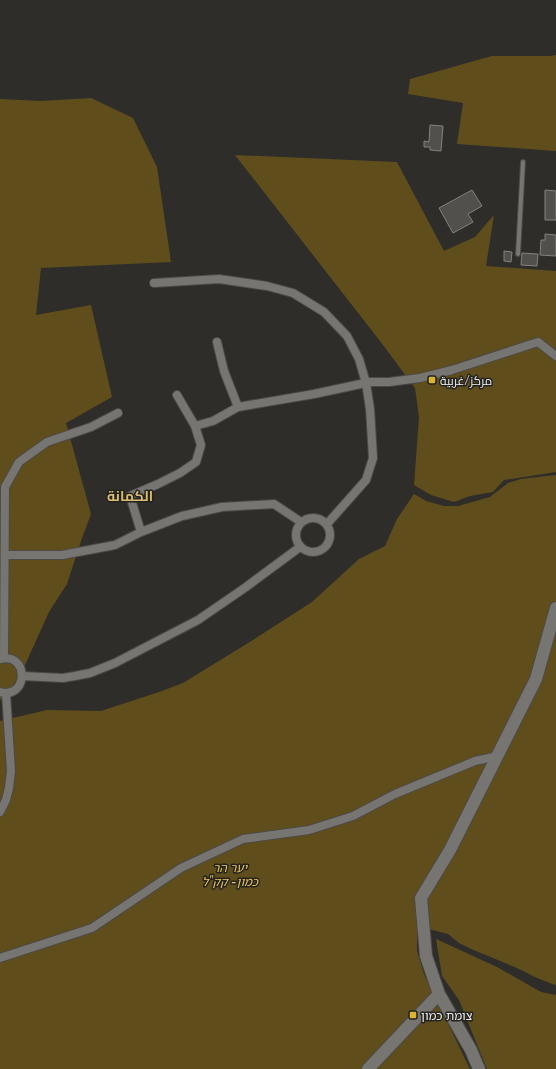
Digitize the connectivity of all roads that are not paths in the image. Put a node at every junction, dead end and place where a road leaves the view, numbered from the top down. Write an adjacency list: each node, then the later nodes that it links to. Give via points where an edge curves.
1 (523, 162): 2 (lane)
2 (518, 254)
3 (154, 283): 6 (street, via 219,279 294,293 324,312 347,336 359,359)
4 (217, 342): 8 (street, via 224,371)
5 (556, 356): 6 (street, via 538,342 420,378)
6 (366, 383): 8 (street); 12 (street, via 373,458 366,480)
7 (177, 394): 10 (street)
8 (238, 407): 10 (street, via 213,421)
9 (118, 412): 15 (street, via 91,426 47,442 19,462 5,487)
10 (195, 426): 13 (street, via 201,445 196,462 180,473 130,496)
11 (301, 522): 12 (street, via 311,517 323,520); 13 (street, via 274,504 222,507 182,516); 14 (street, via 297,526 295,538)
12 (327, 524): 14 (street, via 330,530 329,541 322,550 311,552)
13 (141, 532): 15 (street, via 115,545 62,555)
14 (300, 547): 18 (street, via 198,620 115,663 90,673 63,678)
15 (5, 555): 17 (street)
16 (556, 608): 20 (main road, via 536,680)
17 (2, 659): 18 (street, via 15,661 22,670)
18 (22, 676): 19 (street, via 14,691)
19 (3, 693): 21 (street, via 11,771 6,800)
20 (498, 756): 22 (street, via 474,761 396,794 353,816 309,830 243,839 181,868 92,928); 23 (main road, via 450,850 421,898 426,956)
21 (0, 812)
22 (0, 958)
23 (439, 994): 24 (main road); 25 (main road)
24 (368, 1069)
25 (479, 1069)

